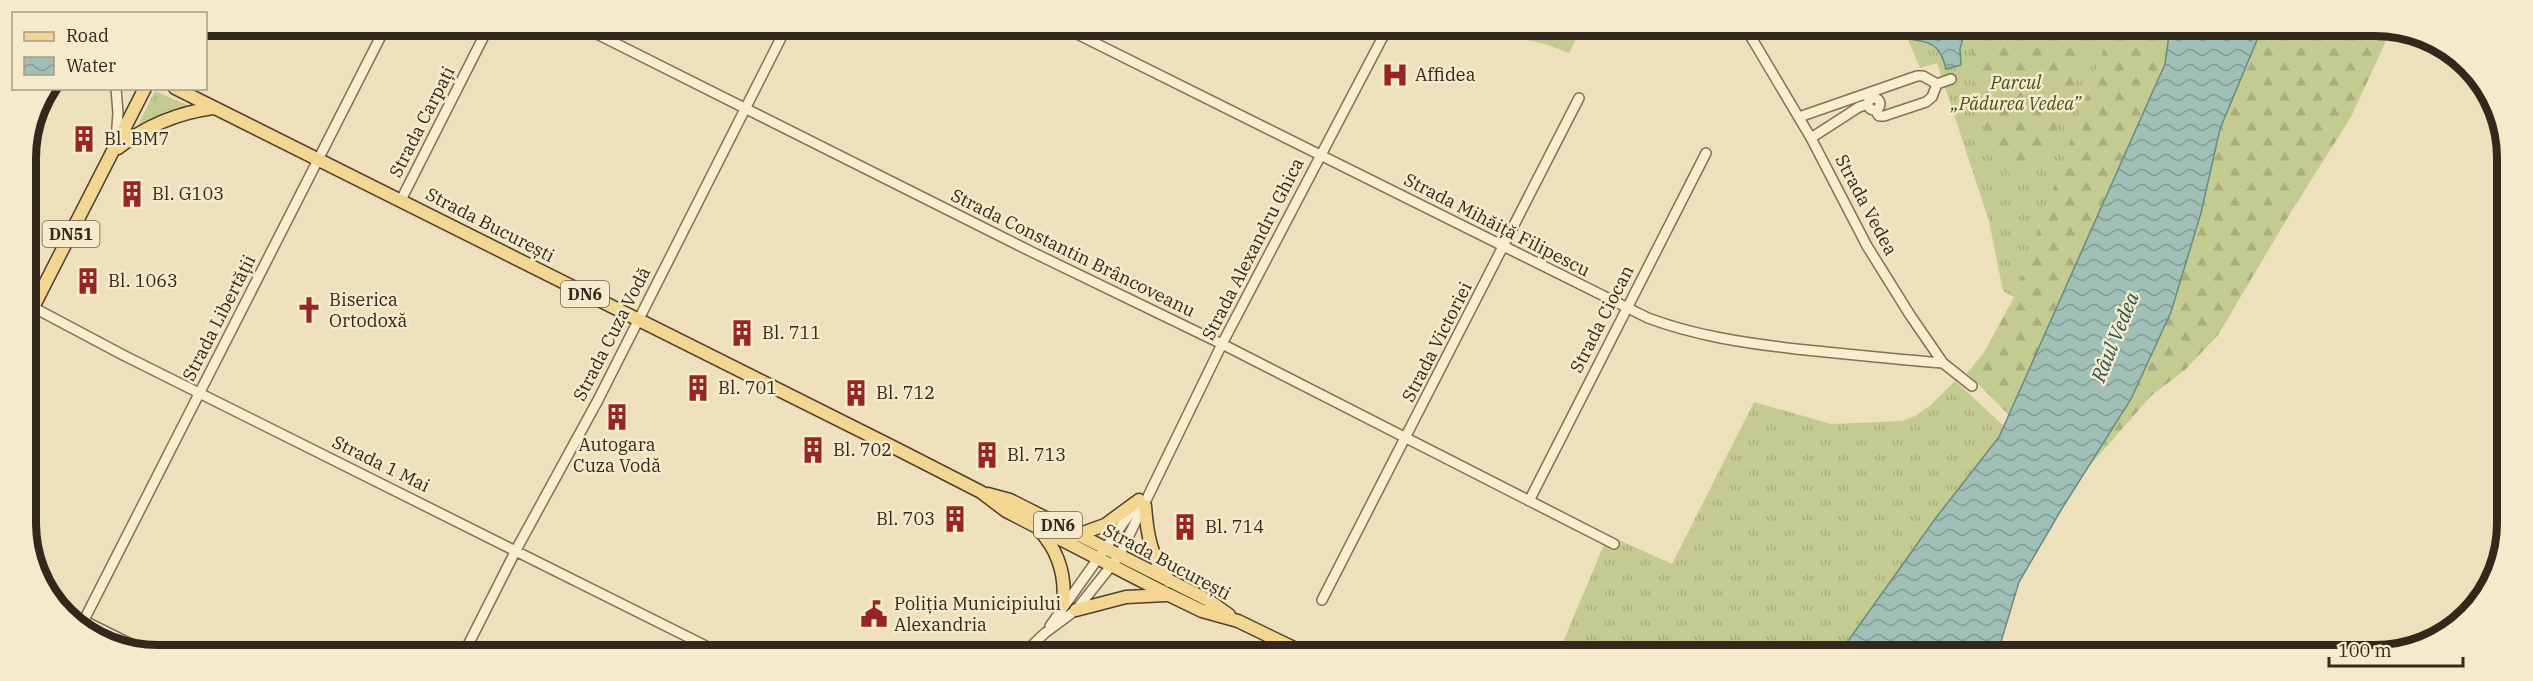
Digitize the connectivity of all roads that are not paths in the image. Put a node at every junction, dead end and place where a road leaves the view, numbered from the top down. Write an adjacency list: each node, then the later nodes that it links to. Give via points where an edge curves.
1 (381, 36): 22 (street, Strada Libertății)
2 (484, 36): 23 (street, Strada Carpați)
3 (601, 36): 16 (street, Strada Constantin Brâncoveanu)
4 (782, 36): 16 (street, Strada Cuza Vodă)
5 (1081, 36): 21 (street, Strada Mihăiță Filipescu)
6 (1383, 36): 21 (street, Strada Alexandru Ghica)
7 (1750, 36): 17 (street, Strada Vedea)
8 (1951, 79): 9 (street)
9 (1937, 84): 14 (street, via 1917,76); 14 (street, via 1926,102 1884,116 1879,116)
10 (116, 90): 19 (street, DN51)
11 (144, 90): 19 (main road, DN51)
12 (187, 92): 15 (main road, Strada București / DN6)
13 (1579, 98): 24 (street, Strada Victoriei)
14 (1871, 101): 17 (street); 18 (street)
15 (213, 108): 19 (main road, DN51, via 159,121); 22 (main road, Strada București / DN6)
16 (745, 109): 28 (street, Strada Cuza Vodă); 29 (street, Strada Constantin Brâncoveanu)
17 (1799, 117): 18 (street, Strada Vedea)
18 (1811, 138): 30 (street, Strada Vedea, via 1867,246)
19 (115, 150): 25 (main road, DN51)
20 (1706, 153): 27 (street, Strada Ciocan)
21 (1320, 155): 24 (street, Strada Mihăiță Filipescu); 29 (street, Strada Alexandru Ghica)
22 (319, 158): 23 (main road, Strada București / DN6); 32 (street, Strada Libertății)
23 (401, 200): 28 (main road, Strada București / DN6)
24 (1503, 246): 27 (street, Strada Mihăiță Filipescu); 33 (street, Strada Victoriei)
25 (36, 295)
26 (36, 309): 32 (street, Strada 1 Mai)
27 (1626, 309): 30 (street, Strada Mihăiță Filipescu, via 1667,326 1718,338); 35 (street, Strada Ciocan)
28 (637, 320): 34 (main road, Strada București / DN6); 40 (street, Strada Cuza Vodă)
29 (1222, 344): 33 (street, Strada Constantin Brâncoveanu); 36 (street, Strada Alexandru Ghica)
30 (1943, 363): 31 (street, Strada Vedea)
31 (1972, 386)
32 (200, 392): 40 (street, Strada 1 Mai); 48 (street, Strada Libertății)
33 (1406, 438): 35 (street, Strada Constantin Brâncoveanu); 45 (street, Strada Victoriei)
34 (981, 492): 37 (main road, Strada București / DN6); 38 (main road, Strada București / DN6, via 1010,500)
35 (1528, 501): 39 (street, Strada Constantin Brâncoveanu)
36 (1142, 503): 38 (main road, via 1105,525); 41 (street, Strada Alexandru Ghica); 42 (street, Strada Alexandru Ghica); 43 (main road, via 1149,543)
37 (1038, 528): 41 (main road, Strada București / DN6); 46 (main road, via 1057,557 1064,584)
38 (1077, 535): 41 (main road, Strada București / DN6)
39 (1614, 544)
40 (516, 550): 51 (street, Strada Cuza Vodă); 52 (street, Strada 1 Mai)
41 (1102, 554): 42 (main road, Strada București / DN6); 46 (street, Strada Alexandru Ghica)
42 (1115, 561): 43 (main road, Strada București / DN6); 44 (main road, Strada București / DN6); 47 (street, Strada Alexandru Ghica)
43 (1170, 582): 49 (main road, Strada București / DN6, via 1208,600)
44 (1169, 595): 47 (main road, via 1120,598); 49 (main road, Strada București / DN6)
45 (1322, 600)
46 (1063, 605): 50 (street, Strada Alexandru Ghica)
47 (1076, 610): 50 (street, Strada Alexandru Ghica)
48 (84, 620)
49 (1238, 621): 54 (main road, Strada București / DN6)
50 (1046, 633): 53 (street, Strada Alexandru Ghica)
51 (468, 645)
52 (702, 645)
53 (1033, 645)
54 (1287, 645)

